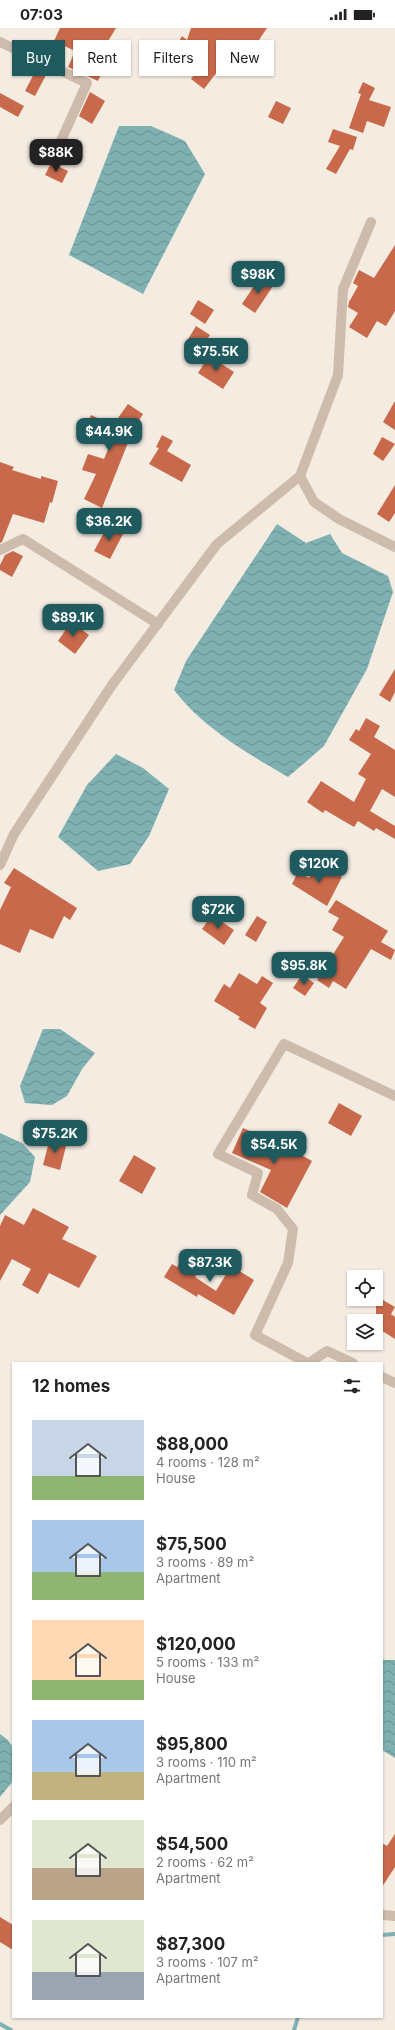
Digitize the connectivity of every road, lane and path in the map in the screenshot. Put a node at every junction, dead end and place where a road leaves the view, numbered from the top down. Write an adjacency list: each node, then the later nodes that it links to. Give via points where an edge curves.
1 (0, 42): 2 (street, via 87,83)
2 (60, 143)
3 (371, 222): 4 (street, via 343,289 338,375)
4 (300, 476): 5 (street, via 314,502 339,519); 7 (street, via 217,544)
5 (395, 547)
6 (0, 550): 7 (street, via 23,539)
7 (158, 624): 8 (street, via 112,685 14,834)
8 (0, 865)
9 (395, 1096): 10 (street, via 284,1044 218,1154 258,1173 252,1195 277,1209 293,1229 288,1263 256,1335)
10 (306, 1362)
11 (310, 1362): 12 (street, via 328,1351)
12 (351, 1362)
13 (383, 1377): 14 (street)
14 (395, 1383)
15 (12, 1807): 16 (street)
16 (0, 1820)
17 (383, 1915): 18 (street)
18 (395, 1916)

